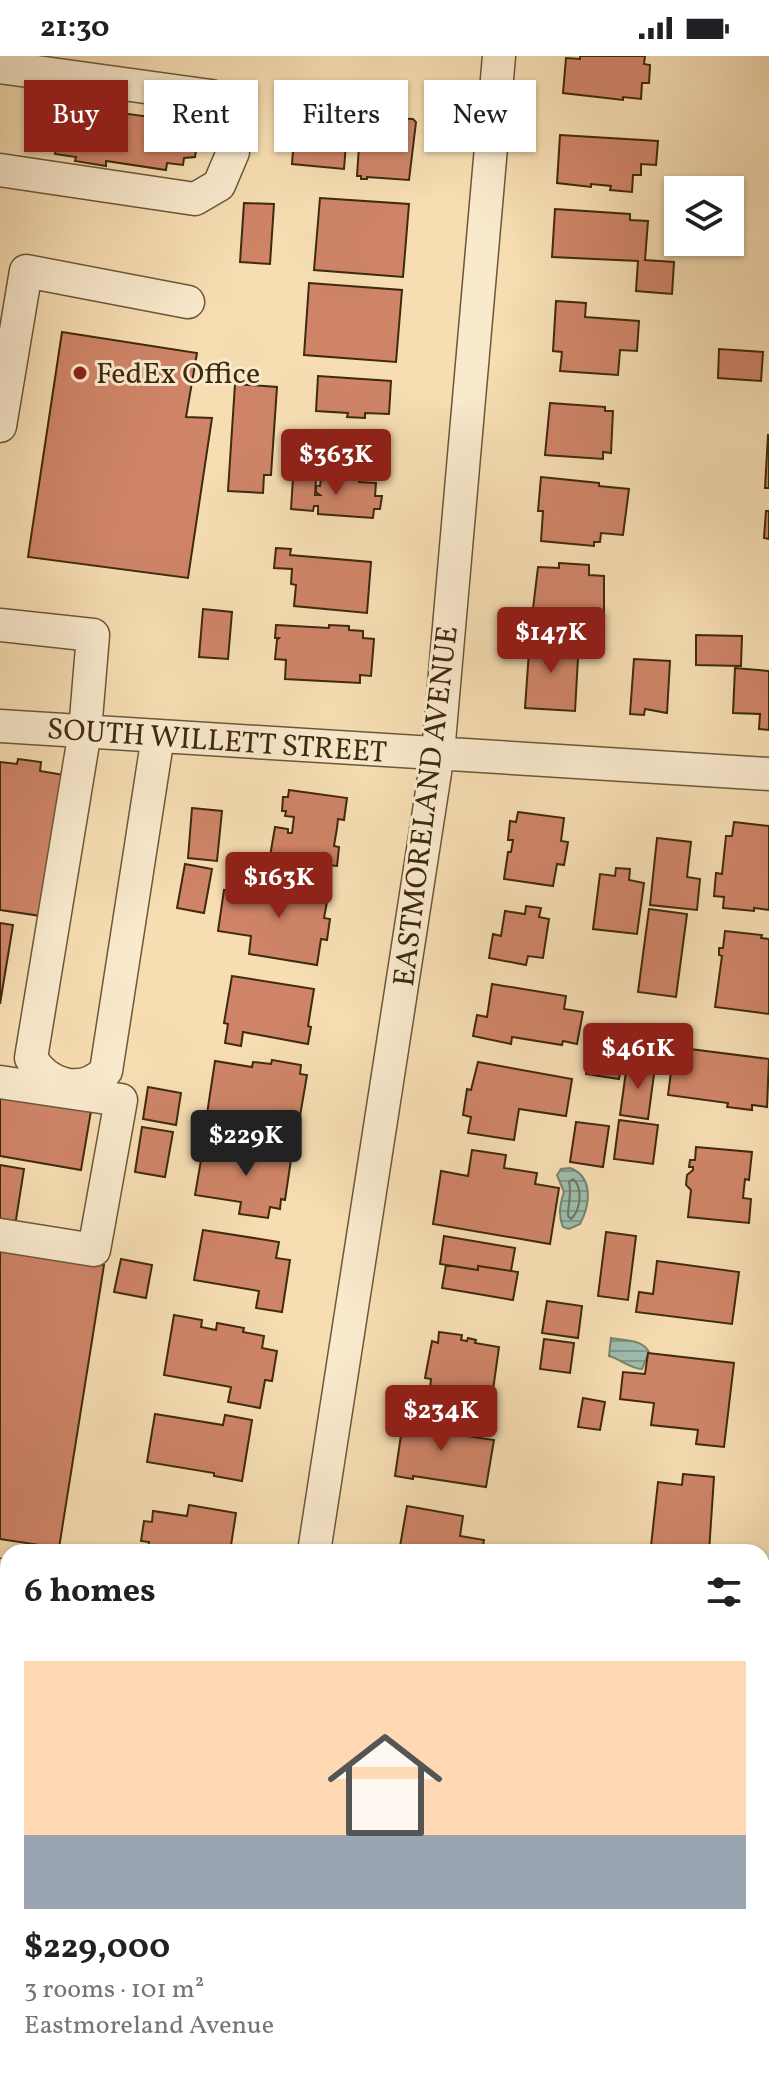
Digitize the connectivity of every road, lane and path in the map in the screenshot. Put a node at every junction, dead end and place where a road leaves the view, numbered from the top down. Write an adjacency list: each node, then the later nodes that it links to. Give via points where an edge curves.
1 (499, 56): 11 (street, EASTMORELAND AVENUE)
2 (0, 67): 3 (street, via 211,96 230,124 233,152 219,185 195,199)
3 (0, 170)
4 (188, 302): 5 (street, via 26,271)
5 (8, 331): 6 (street)
6 (0, 426)
7 (0, 625): 9 (street, via 93,635)
8 (0, 726): 9 (street, SOUTH WILLETT STREET)
9 (85, 731): 10 (street, SOUTH WILLETT STREET); 10 (street, via 31,1058 48,1079 83,1086 106,1071)
10 (158, 736): 11 (street, SOUTH WILLETT STREET)
11 (438, 753): 12 (street, SOUTH WILLETT STREET); 15 (street, EASTMORELAND AVENUE)
12 (769, 774)
13 (0, 1082): 14 (street, via 121,1100 94,1250)
14 (0, 1235)
15 (315, 1544)

